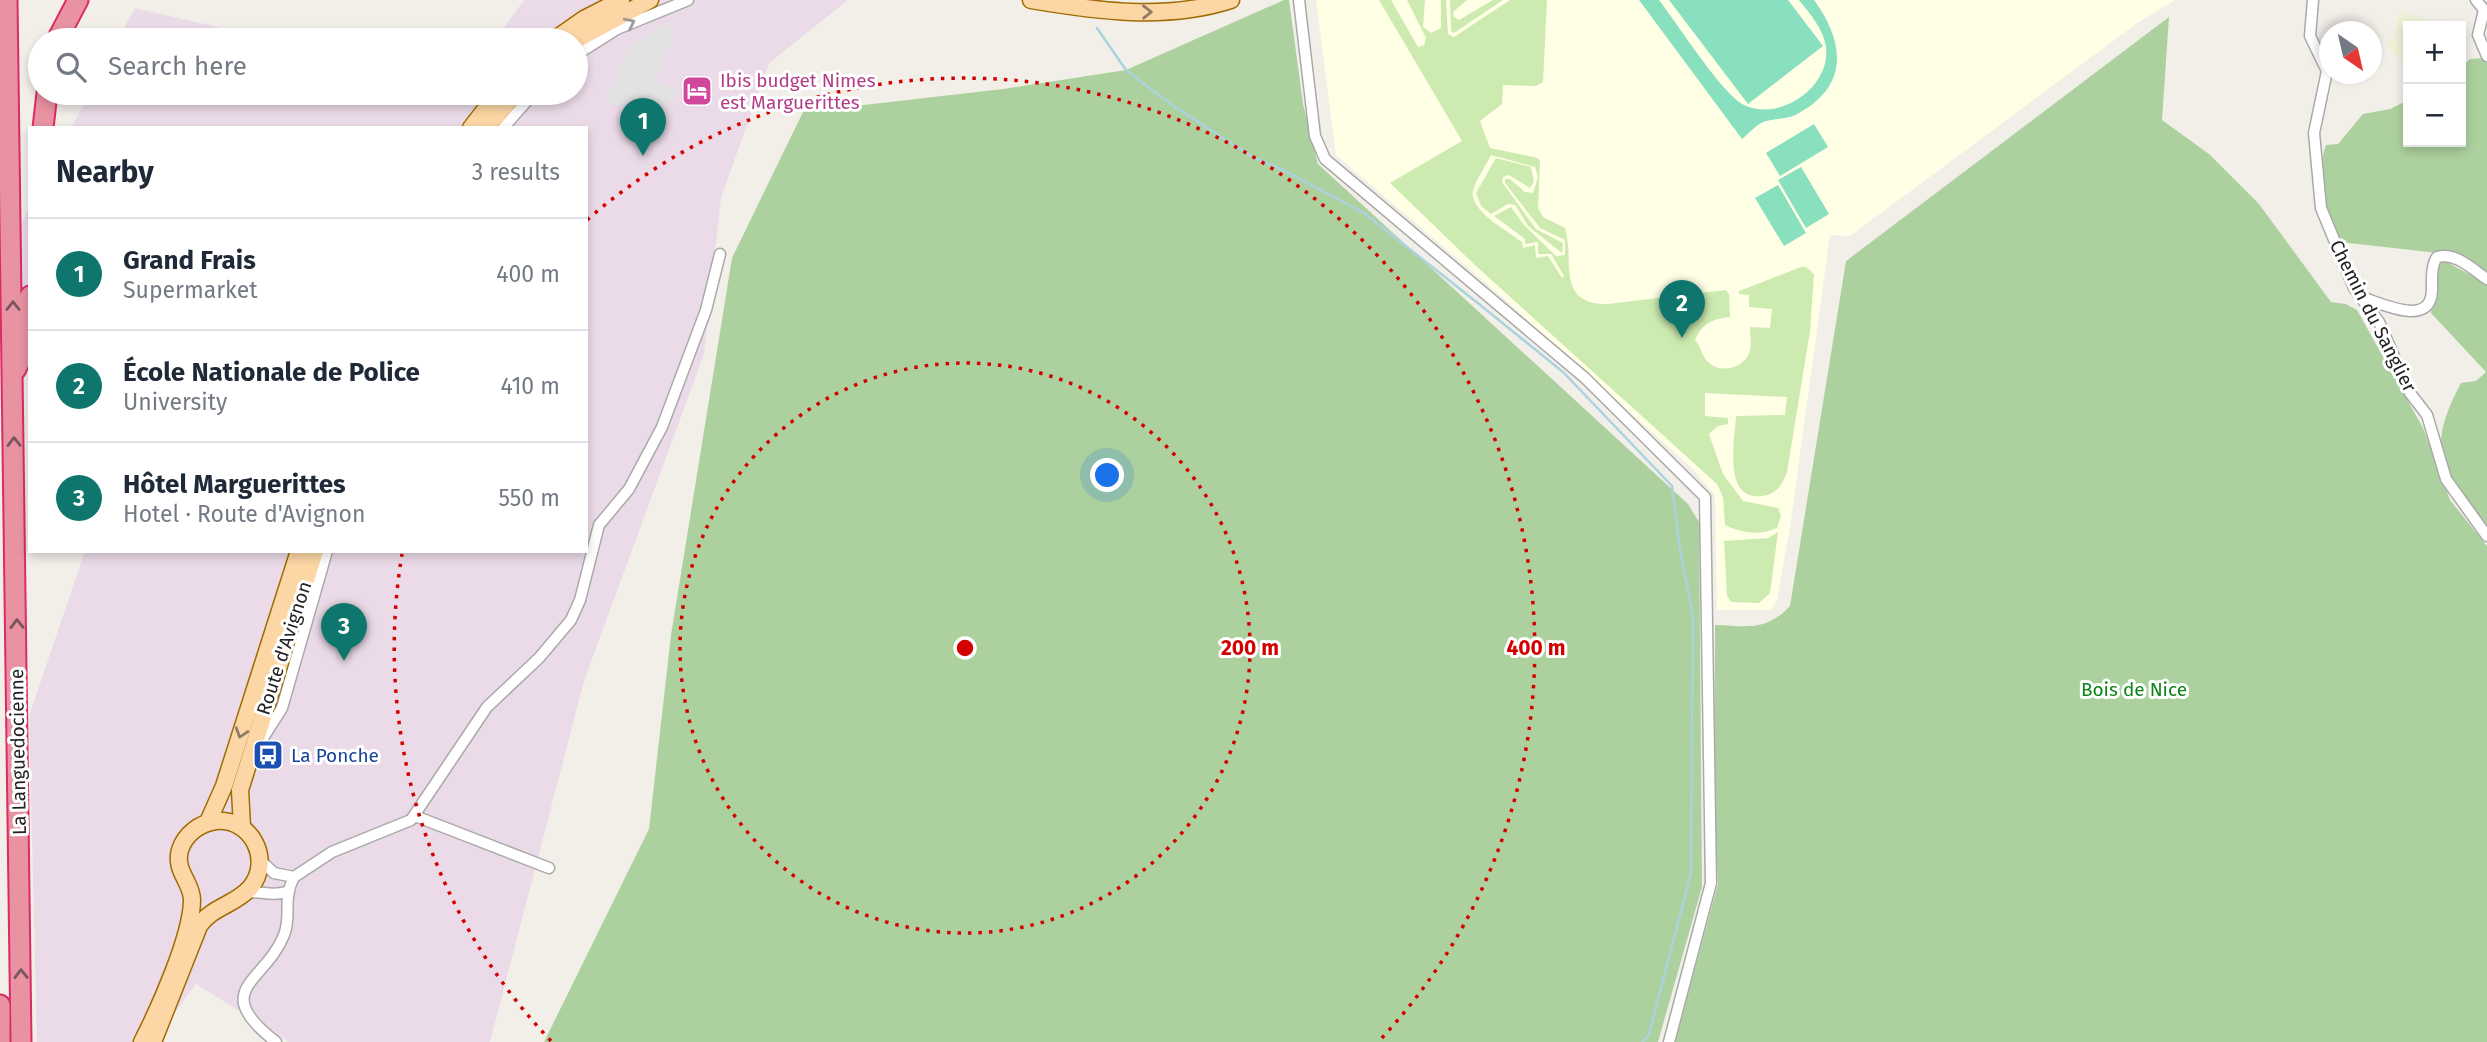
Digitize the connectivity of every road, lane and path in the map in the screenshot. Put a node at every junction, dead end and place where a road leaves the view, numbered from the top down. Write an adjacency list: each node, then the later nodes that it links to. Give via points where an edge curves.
1 (7, 0): 28 (highway, La Languedocienne, one-way to 1)
2 (78, 0): 11 (highway)
3 (621, 0): 12 (main road)
4 (650, 0): 13 (main road)
5 (688, 0): 14 (street, one-way to 5, via 628,24)
6 (1031, 0): 7 (main road, one-way to 7, via 1153,13)
7 (1231, 0)
8 (1299, 0): 49 (street, via 1315,136 1325,159 1585,377 1706,496 1711,883)
9 (2313, 0): 26 (street, Chemin du Sanglier, via 2310,36 2327,71 2314,133 2321,208)
10 (2476, 0): 15 (street, via 2484,10 2478,35)
11 (63, 28)
12 (571, 28)
13 (588, 34)
14 (588, 48)
15 (2487, 56)
16 (46, 105): 20 (highway)
17 (489, 105): 21 (main road)
18 (506, 105): 22 (main road)
19 (523, 105): 23 (street)
20 (43, 126)
21 (473, 126)
22 (488, 126)
23 (505, 126)
24 (720, 254): 34 (street, via 706,310 662,427 629,489 602,519 571,620 487,707)
25 (2487, 279): 26 (street, via 2457,258 2444,255 2433,263 2429,307 2414,312)
26 (2361, 297): 29 (street, Chemin du Sanglier, via 2379,323 2410,393 2427,415 2446,479)
27 (28, 329): 28 (highway, via 27,345)
28 (14, 375): 45 (highway, La Languedocienne, one-way to 28)
29 (2487, 537)
30 (298, 553): 35 (main road, Route d'Avignon, one-way to 35, via 224,786)
31 (314, 553): 33 (main road, Route d'Avignon)
32 (326, 553): 33 (street, via 282,708)
33 (247, 765): 36 (main road, Route d'Avignon, via 240,790)
34 (415, 816): 38 (street); 39 (street, via 402,826 332,852)
35 (208, 822): 36 (main road); 40 (main road, via 186,838 180,850 179,863)
36 (242, 827): 37 (main road, via 255,842)
37 (260, 860): 39 (street, via 274,873); 42 (main road, via 256,879)
38 (549, 868)
39 (294, 877): 41 (street)
40 (188, 888): 42 (main road, via 206,900); 46 (main road, via 192,898 189,921)
41 (286, 892): 42 (street); 48 (street, via 283,938 250,979 244,995 251,1018)
42 (239, 896): 47 (main road, via 211,912 199,926)
43 (0, 1005): 44 (highway)
44 (0, 1042)
45 (21, 1042)
46 (142, 1042)
47 (153, 1042)
48 (276, 1042)
49 (1669, 1042)

